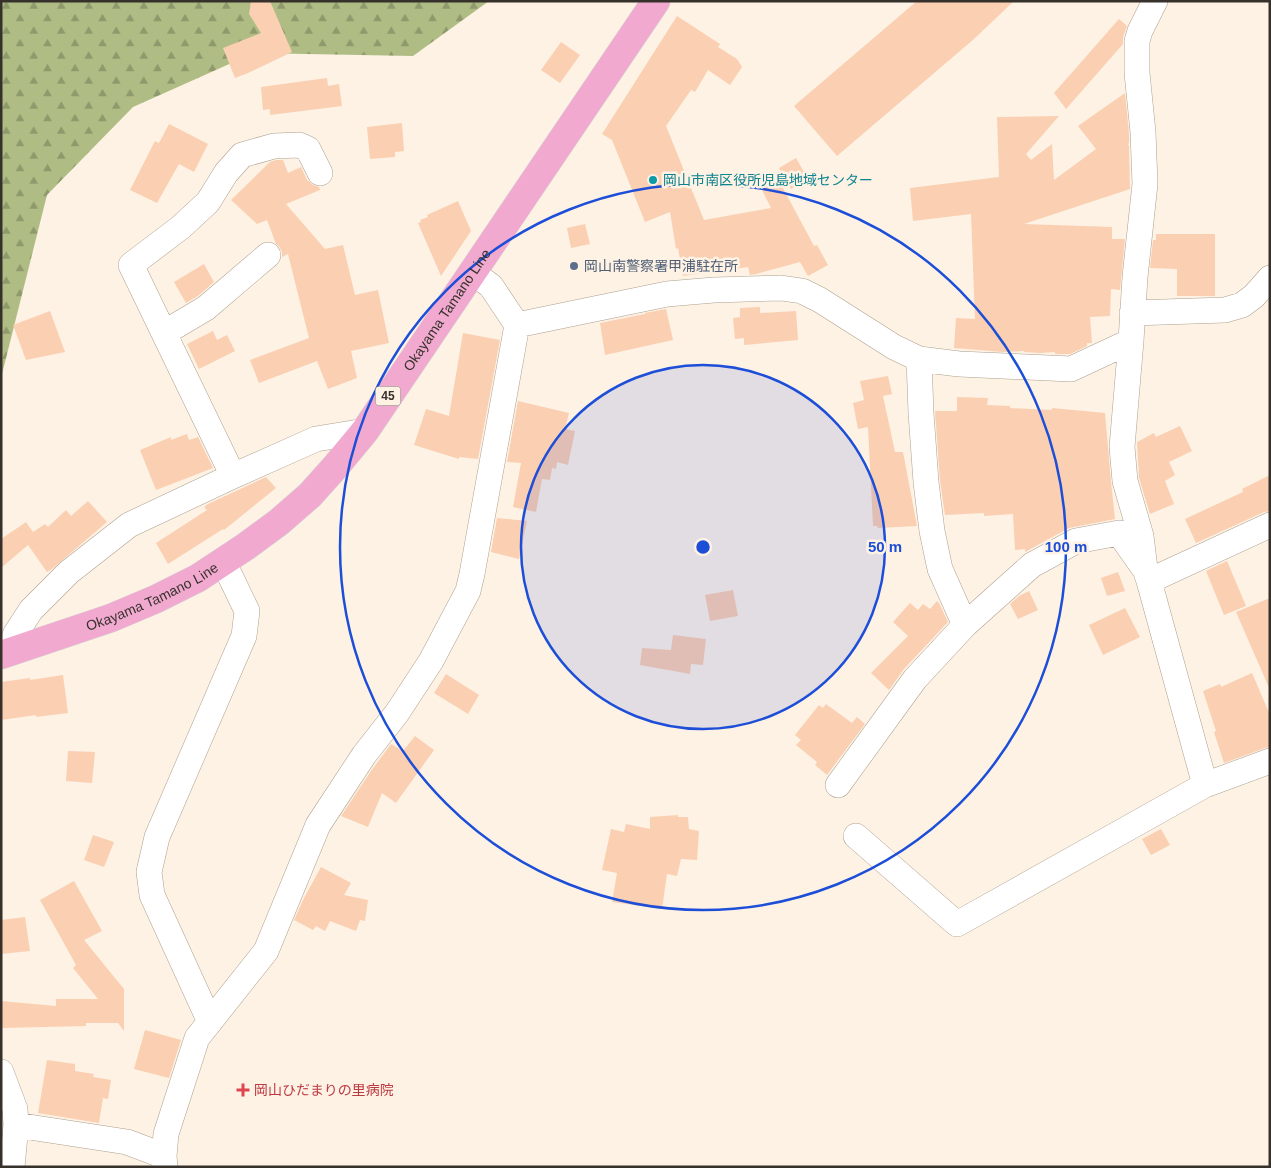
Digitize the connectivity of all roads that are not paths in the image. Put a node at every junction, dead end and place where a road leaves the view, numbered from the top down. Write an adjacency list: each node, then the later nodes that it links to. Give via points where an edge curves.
1 (656, 1): 5 (main road, Okayama Tamano Line / 45)
2 (1155, 1): 7 (street, via 1137,41 1145,184)
3 (320, 173): 9 (street, via 308,149 299,144 274,146 242,155 208,202 131,265)
4 (268, 255): 9 (street, via 206,308)
5 (472, 272): 8 (street, via 491,286); 12 (main road, Okayama Tamano Line / 45)
6 (1270, 278): 7 (street, via 1242,305 1225,310)
7 (1132, 313): 10 (street)
8 (517, 325): 11 (street, via 667,294 781,288 802,291 820,300); 23 (street, via 468,591 431,661 318,824 266,951)
9 (164, 333): 13 (street)
10 (1131, 341): 11 (street, via 1071,369); 16 (street, via 1122,447 1125,481 1141,536)
11 (919, 359): 17 (street, via 932,531 940,569)
12 (364, 431): 13 (street, via 316,440); 15 (main road, Okayama Tamano Line / 45, via 310,495 279,522)
13 (233, 476): 18 (street, via 129,525 69,572 31,610)
14 (1270, 525): 16 (street)
15 (223, 561): 18 (main road, Okayama Tamano Line / 45, via 156,599 111,618); 23 (street, via 247,611 244,636 157,837 149,872 152,895)
16 (1147, 575): 17 (street, via 1119,533 1076,541 1032,565); 21 (street)
17 (965, 625): 20 (street, via 915,679)
18 (4, 654)
19 (1270, 761): 21 (street)
20 (838, 785)
21 (1205, 785): 22 (street, via 957,924)
22 (856, 836)
23 (210, 1022): 26 (street, via 197,1038 166,1134)
24 (1, 1072): 25 (street, via 16,1109)
25 (16, 1125): 26 (street, via 127,1142); 27 (street)
26 (164, 1162)
27 (12, 1167)

